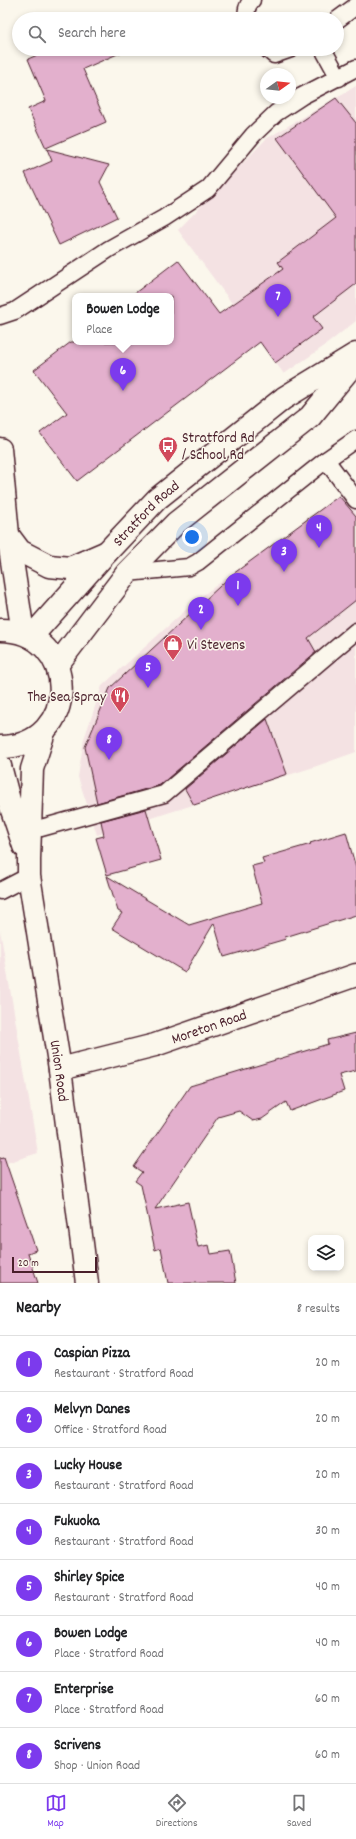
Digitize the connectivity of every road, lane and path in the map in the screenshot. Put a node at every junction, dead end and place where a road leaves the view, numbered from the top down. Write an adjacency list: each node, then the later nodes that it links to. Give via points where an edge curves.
1 (252, 0): 3 (lane, via 248,4)
2 (356, 6): 4 (lane)
3 (247, 12)
4 (344, 15)
5 (327, 56): 7 (lane)
6 (356, 68): 7 (lane)
7 (339, 78): 8 (lane, via 302,96 276,114 253,135 208,189 109,249 15,311)
8 (0, 316)
9 (356, 354): 16 (main road, Stratford Road, via 284,398 157,499)
10 (356, 361): 17 (main road, Stratford Road, via 310,417 176,523)
11 (356, 439): 13 (lane)
12 (0, 449): 15 (main road)
13 (326, 460): 14 (lane); 17 (lane, via 198,562 189,567)
14 (356, 500)
15 (8, 535): 16 (main road, via 20,551 49,566 70,568); 20 (main road)
16 (107, 552): 20 (main road, Stratford Road)
17 (127, 573): 21 (main road, Stratford Road)
18 (0, 630): 20 (main road, via 13,630)
19 (356, 631): 25 (lane, via 164,794)
20 (27, 635): 21 (main road, via 50,653)
21 (57, 665): 22 (main road, via 62,694 57,712)
22 (44, 732): 23 (main road, via 29,742 14,747); 25 (main road, Union Road, via 32,769)
23 (0, 747)
24 (0, 766): 26 (main road, Union Road)
25 (30, 829): 26 (main road, Union Road)
26 (29, 868): 27 (lane); 29 (main road, Union Road)
27 (0, 891)
28 (356, 975): 29 (main road, Moreton Road, via 155,1045)
29 (60, 1069): 30 (main road, Union Road)
30 (87, 1283)

